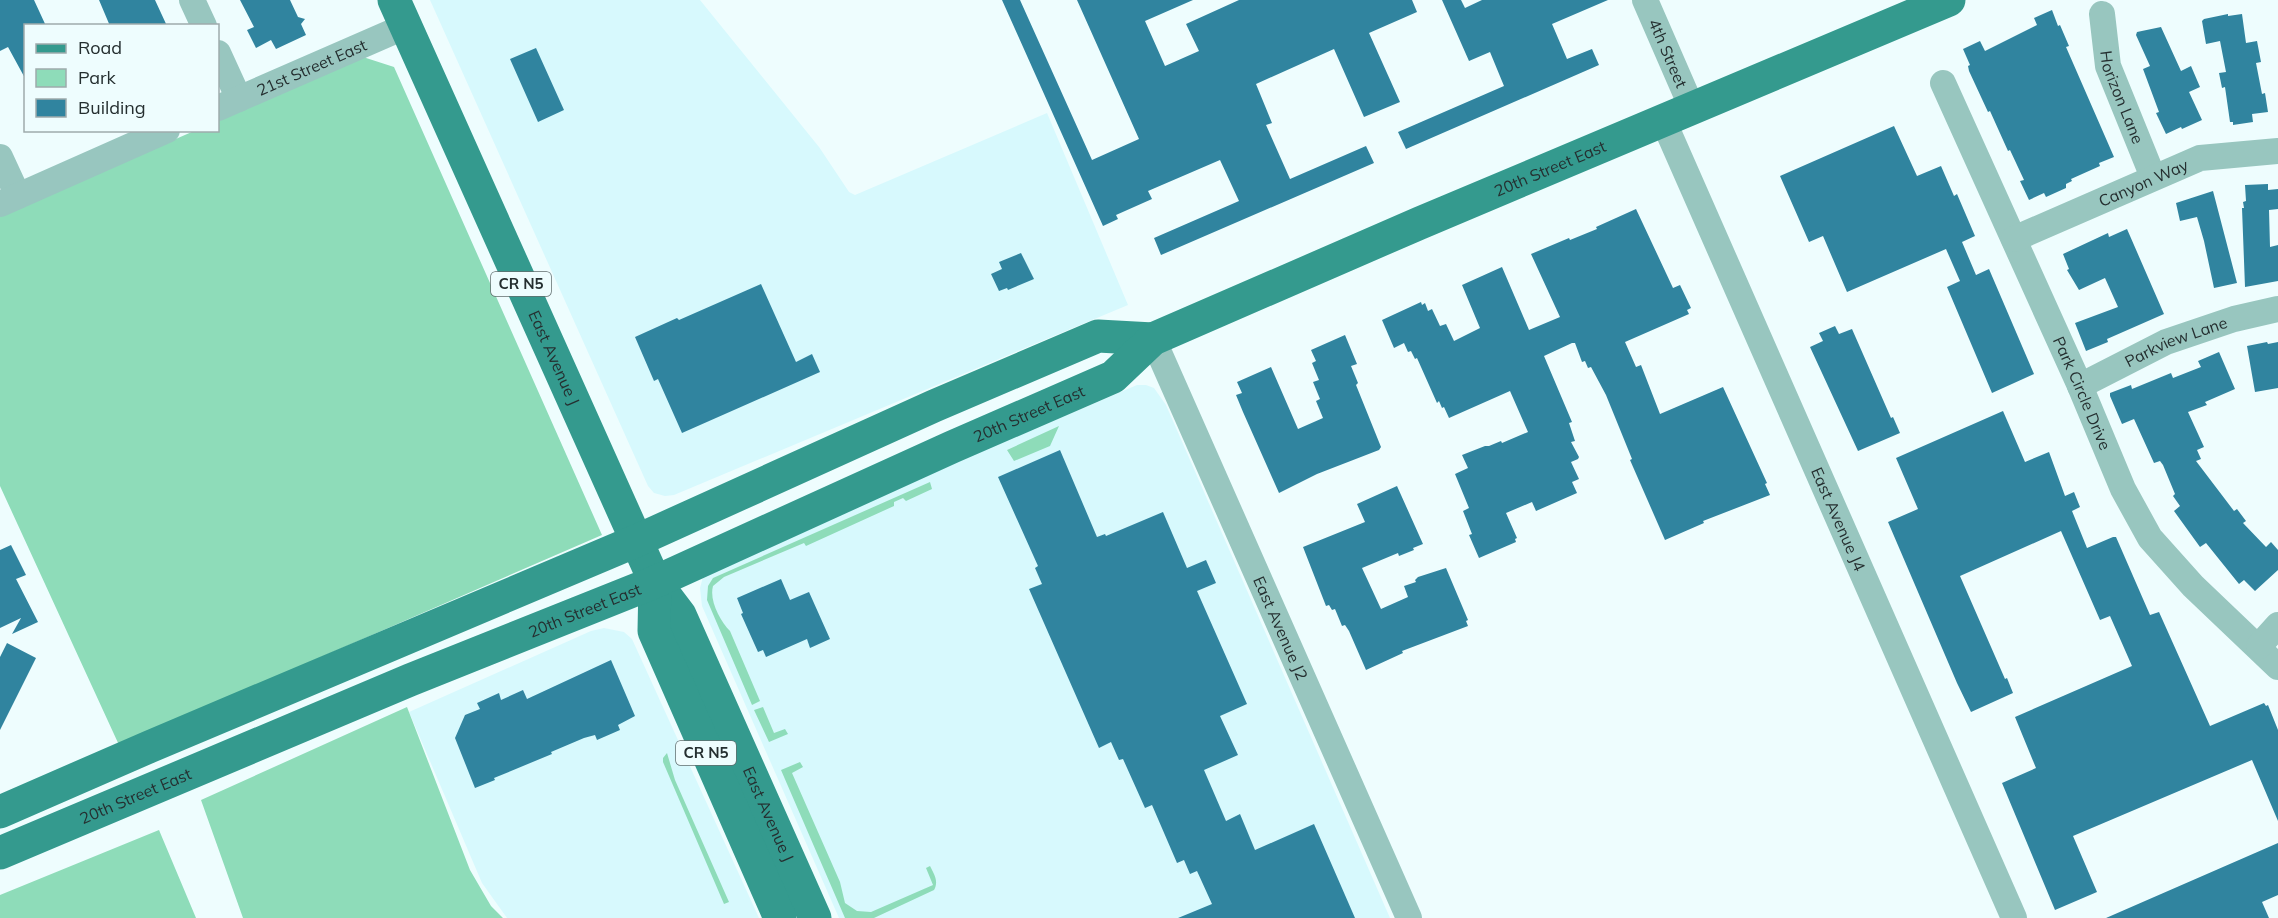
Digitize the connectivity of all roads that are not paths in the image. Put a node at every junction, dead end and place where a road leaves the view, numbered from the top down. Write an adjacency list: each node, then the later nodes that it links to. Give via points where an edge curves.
1 (192, 0): 6 (street)
2 (1645, 0): 10 (street, 4th Street)
3 (1949, 0): 10 (main road, 20th Street East)
4 (400, 13): 9 (street, 21st Street East); 22 (main road, East Avenue J / CR N5)
5 (2102, 14): 14 (street, Horizon Lane, via 2108,66)
6 (203, 24)
7 (219, 58): 9 (street)
8 (1943, 83): 16 (street, Park Circle Drive)
9 (228, 104)
10 (1678, 114): 18 (main road, 20th Street East); 34 (street, East Avenue J4)
11 (162, 132): 15 (street)
12 (2278, 151): 14 (street, Canyon Way, via 2200,158)
13 (0, 157): 15 (street)
14 (2153, 177): 16 (street, Canyon Way)
15 (9, 200)
16 (2013, 239): 20 (street, Park Circle Drive)
17 (2278, 309): 20 (street, Parkview Lane, via 2166,342)
18 (1153, 339): 19 (main road, 20th Street East, via 1098,336); 21 (main road, 20th Street East, via 1113,376); 33 (street, East Avenue J2)
19 (1056, 354): 21 (main road, via 1041,379 962,416 954,429); 22 (main road, 20th Street East)
20 (2080, 386): 25 (street, Park Circle Drive, via 2123,489 2150,538 2193,586)
21 (952, 447): 23 (main road, 20th Street East)
22 (636, 541): 23 (main road, East Avenue J / CR N5); 28 (main road, 20th Street East)
23 (655, 582): 27 (main road, East Avenue J / CR N5, via 654,631); 29 (main road, 20th Street East, via 410,680); 32 (main road, East Avenue J / CR N5, via 680,615)
24 (2278, 625): 25 (street)
25 (2259, 646): 26 (street, Park Circle Drive)
26 (2278, 667)
27 (725, 796): 30 (main road, East Avenue J / CR N5); 31 (main road, via 756,836)
28 (0, 812)
29 (0, 853)
30 (780, 918)
31 (795, 918)
32 (815, 918)
33 (1409, 918)
34 (2014, 918)

